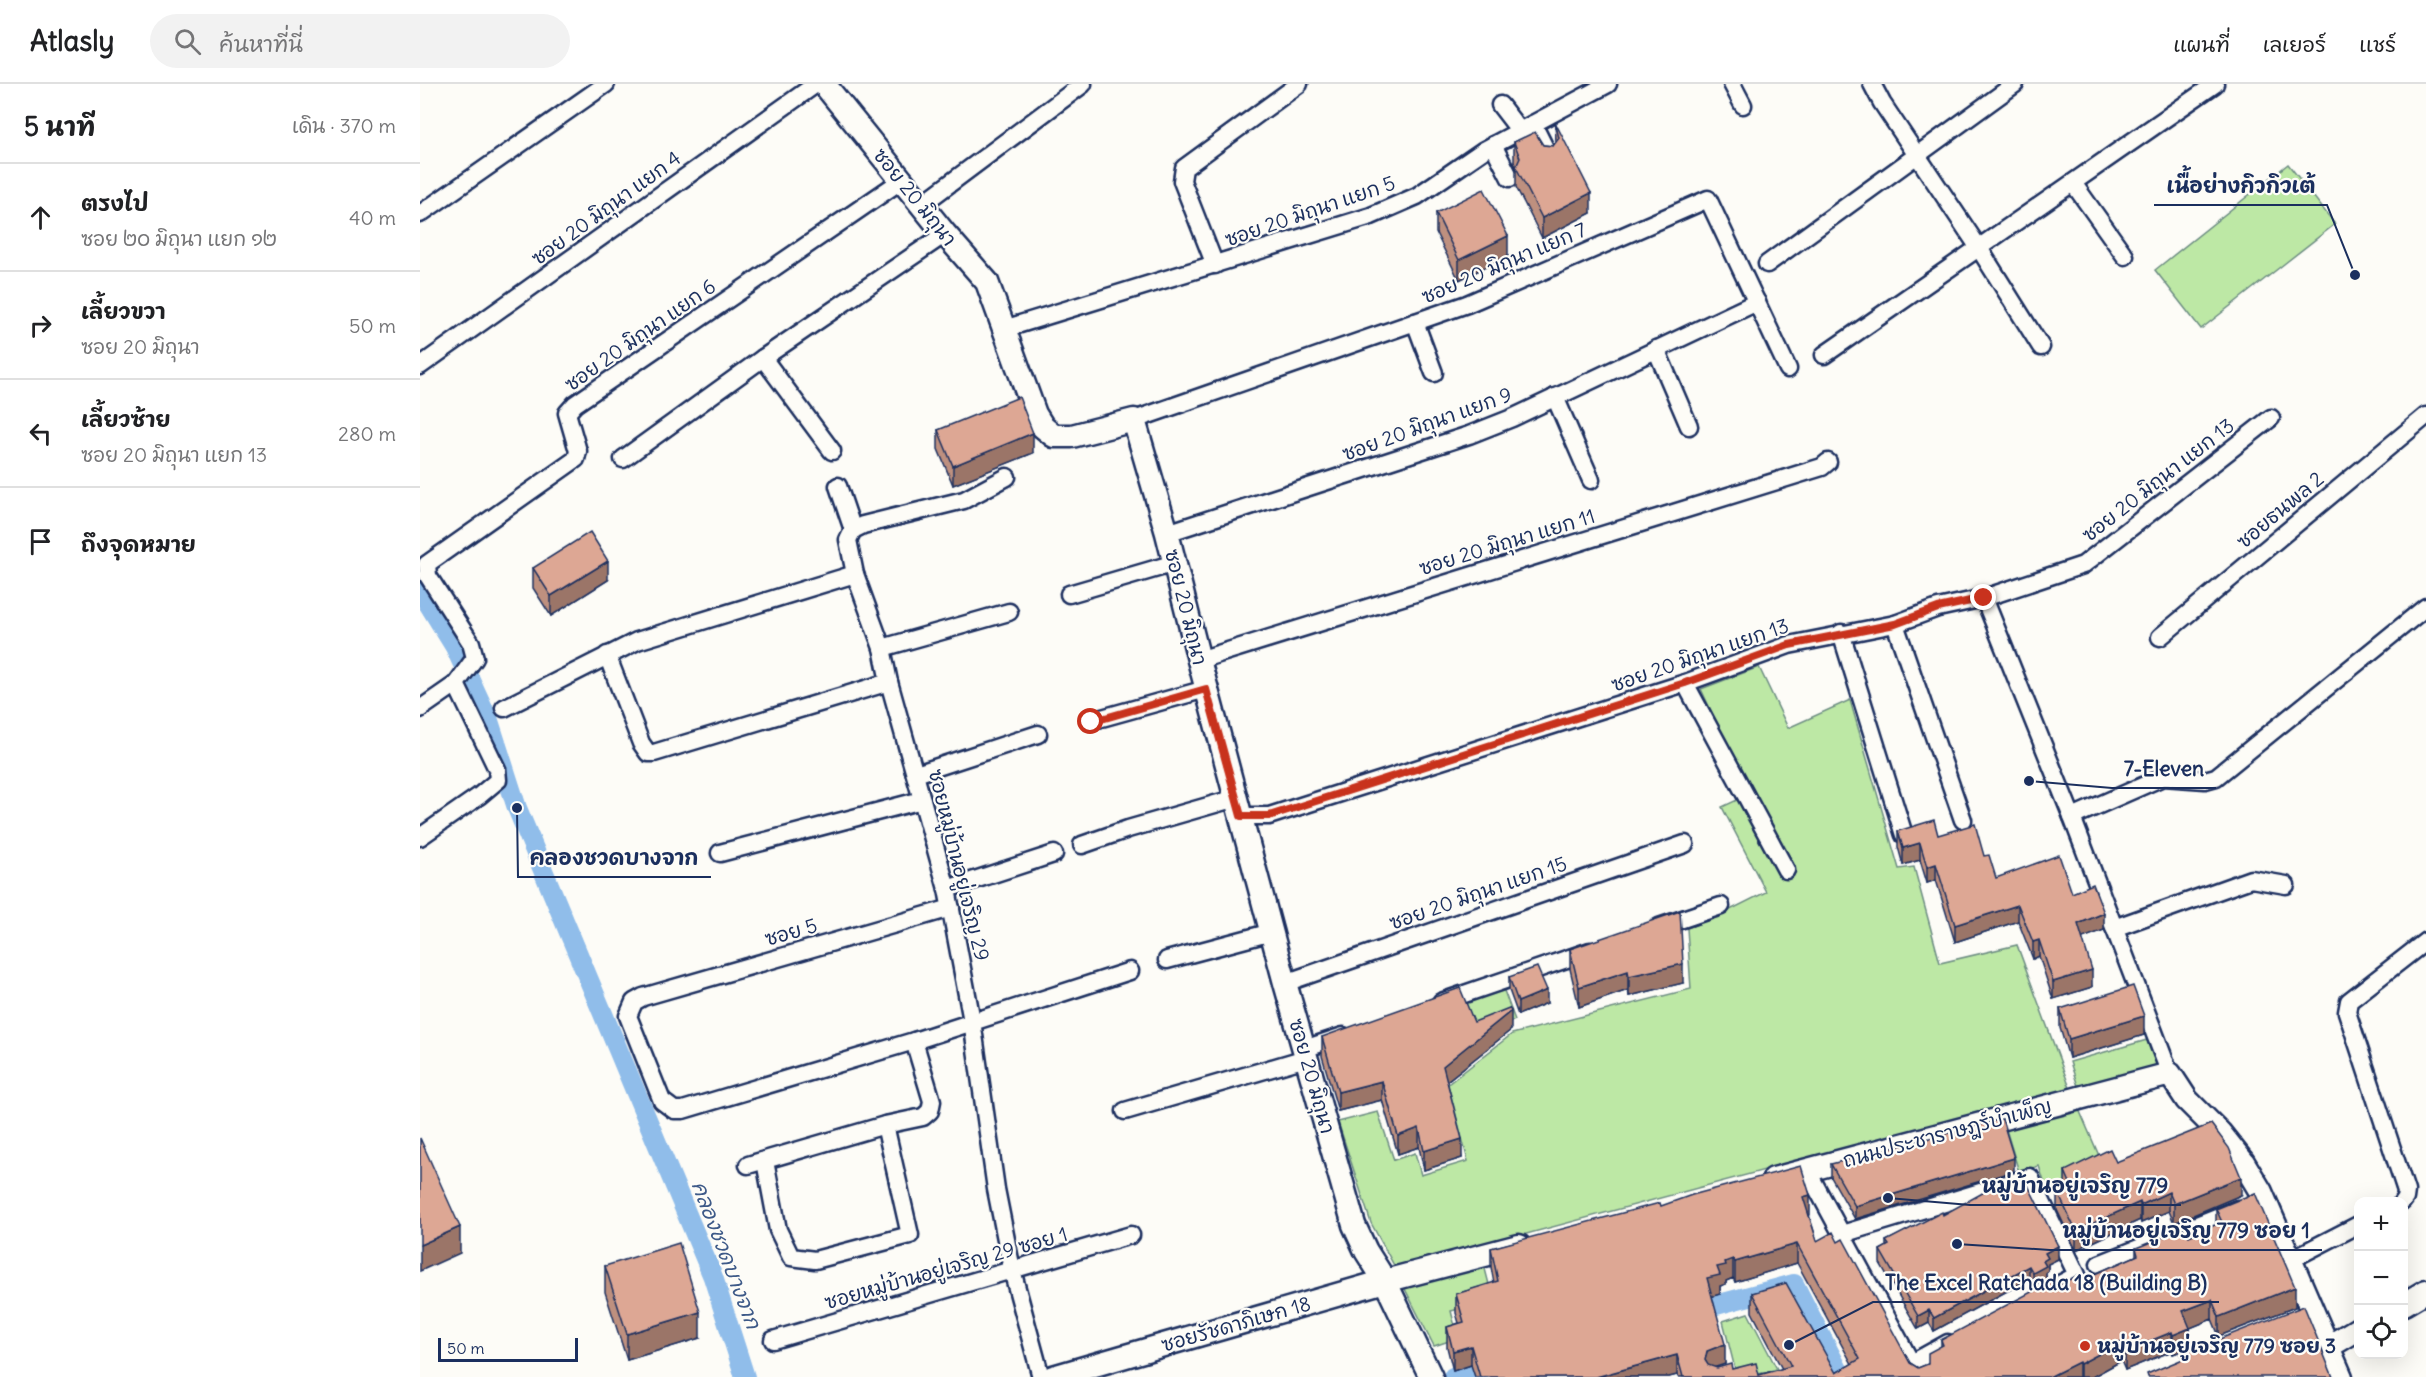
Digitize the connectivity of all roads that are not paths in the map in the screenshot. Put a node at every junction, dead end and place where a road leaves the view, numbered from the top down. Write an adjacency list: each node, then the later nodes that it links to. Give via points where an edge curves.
1 (606, 84): 21 (street)
2 (816, 84): 34 (street, ซอย 20 มิถุนา แยก 4)
3 (824, 84): 18 (street, ซอย 20 มิถุนา)
4 (1083, 84): 20 (street)
5 (1299, 84): 26 (street, via 1184,168 1182,181)
6 (1608, 84): 13 (street, ซอย 20 มิถุนา แยก 5)
7 (1732, 84): 12 (street)
8 (1872, 84): 15 (street)
9 (2015, 84): 15 (street)
10 (2215, 84): 19 (street)
11 (1500, 105): 13 (street)
12 (1743, 105)
13 (1526, 128): 14 (street, ซอย 20 มิถุนา แยก 5); 16 (street)
14 (1493, 145): 17 (street); 26 (street, ซอย 20 มิถุนา แยก 5, via 1417,196 1371,216)
15 (1918, 154): 23 (street); 25 (street)
16 (1549, 156)
17 (1510, 178)
18 (902, 180): 20 (street, ซอย 20 มิถุนา); 62 (street, ซอย 20 มิถุนา แยก 6, via 575,404 567,413 578,451 576,459 432,558 427,564 428,576 471,642 475,658)
19 (2073, 183): 23 (street); 24 (street)
20 (921, 205): 22 (street, ซอย 20 มิถุนา)
21 (420, 214)
22 (945, 234): 29 (street, ซอย 20 มิถุนา, via 987,282); 33 (street)
23 (1980, 248): 30 (street); 32 (street)
24 (2126, 256)
25 (1767, 264)
26 (1215, 265): 29 (street, ซอย 20 มิถุนา แยก 5)
27 (1757, 302): 28 (street, ซอย 20 มิถุนา แยก 7, via 1708,199 1467,304); 31 (street, ซอย 20 มิถุนา แยก 9); 35 (street, ซอย 20 มิถุนา แยก 7)
28 (1416, 322): 36 (street); 40 (street, ซอย 20 มิถุนา แยก 7)
29 (1004, 329): 40 (street, ซอย 20 มิถุนา, via 1035,414 1053,436 1072,436)
30 (2042, 347)
31 (1656, 349): 37 (street, ซอย 20 มิถุนา แยก 9); 41 (street)
32 (1824, 355)
33 (763, 358): 42 (street); 43 (street)
34 (420, 366)
35 (1788, 369)
36 (1434, 374)
37 (1555, 397): 46 (street); 49 (street, ซอย 20 มิถุนา แยก 9, via 1469,435)
38 (2426, 416): 58 (street, ซอยธนพล 2)
39 (2271, 418): 53 (street, ซอย 20 มิถุนา แยก 13, via 2082,565)
40 (1134, 420): 49 (street, ซอย 20 มิถุนา)
41 (1689, 426)
42 (832, 452)
43 (623, 459)
44 (1828, 462): 61 (street, ซอย 20 มิถุนา แยก 11)
45 (1007, 477): 48 (street, via 964,500)
46 (1591, 480)
47 (838, 486): 48 (street)
48 (853, 530): 51 (street, ซอยหมู่บ้านอยู่เจริญ 29, via 848,540)
49 (1167, 532): 50 (street, ซอย 20 มิถุนา)
50 (1175, 563): 52 (street); 61 (street, ซอย 20 มิถุนา)
51 (855, 574): 59 (street, ซอยหมู่บ้านอยู่เจริญ 29); 60 (street, via 656,635)
52 (1069, 594)
53 (1984, 598): 56 (street, ซอย 20 มิถุนา แยก 13, via 1938,608); 73 (street)
54 (2426, 608): 73 (street, via 2216,777 2163,777)
55 (1009, 612): 59 (street)
56 (1895, 624): 57 (street, ซอย 20 มิถุนา แยก 13); 74 (street)
57 (1841, 633): 64 (street, ซอย 20 มิถุนา แยก 13, via 1789,645); 75 (street)
58 (2160, 637)
59 (882, 648): 63 (street, ซอยหมู่บ้านอยู่เจริญ 29)
60 (607, 655): 63 (street, via 640,743 648,753); 66 (street)
61 (1198, 660): 65 (street, ซอย 20 มิถุนา)
62 (458, 682): 67 (street, ซอย 20 มิถุนา แยก 6); 76 (street, via 497,769 498,780)
63 (889, 682): 70 (street, ซอยหมู่บ้านอยู่เจริญ 29)
64 (1685, 683): 72 (street, ซอย 20 มิถุนา แยก 13, via 1269,816); 81 (street)
65 (1206, 689): 68 (street); 72 (street, ซอย 20 มิถุนา)
66 (504, 708)
67 (420, 709)
68 (1091, 722)
69 (1038, 734): 70 (street)
70 (916, 774): 71 (street, ซอยหมู่บ้านอยู่เจริญ 29)
71 (922, 800): 79 (street); 83 (street, ซอยหมู่บ้านอยู่เจริญ 29)
72 (1238, 807): 78 (street, ซอย 20 มิถุนา แยก 13, via 1128,830); 87 (street, ซอย 20 มิถุนา)
73 (2072, 817): 86 (street)
74 (1963, 820)
75 (1904, 835)
76 (420, 837)
77 (1685, 844): 93 (street, ซอย 20 มิถุนา แยก 15)
78 (1082, 845)
79 (720, 853)
80 (1054, 854): 83 (street)
81 (1786, 870)
82 (2286, 885): 86 (street, via 2251,879)
83 (947, 889): 85 (street, ซอยหมู่บ้านอยู่เจริญ 29)
84 (1721, 906): 88 (street)
85 (951, 908): 95 (street, ซอยหมู่บ้านอยู่เจริญ 29); 97 (street, ซอย 5, via 643,997 634,1002 628,1016 662,1101 674,1110)
86 (2114, 928): 99 (street)
87 (1272, 932): 91 (street); 93 (street, ซอย 20 มิถุนา)
88 (1642, 933)
89 (2426, 940): 104 (street, via 2349,1001 2347,1012)
90 (1608, 944): 94 (street)
91 (1167, 960)
92 (1130, 971): 95 (street)
93 (1285, 983): 98 (street, ซอย 20 มิถุนา)
94 (1428, 1006)
95 (972, 1022): 97 (street); 112 (street, ซอยหมู่บ้านอยู่เจริญ 29)
96 (1360, 1030): 98 (street)
97 (914, 1041): 101 (street, via 932,1101 930,1111 923,1117)
98 (1305, 1053): 100 (street); 113 (street, ซอย 20 มิถุนา, via 1354,1226)
99 (2170, 1074): 102 (street, ถนนประชาราษฎร์บำเพ็ญ); 105 (street, via 2187,1100 2242,1162)
100 (1125, 1111)
101 (885, 1125): 101 (street, via 910,1235 815,1260 791,1257 756,1163)
102 (1807, 1170): 103 (street, ถนนประชาราษฎร์บำเพ็ญ); 107 (street)
103 (1750, 1185)
104 (2405, 1197)
105 (2263, 1198): 110 (street); 111 (street)
106 (2354, 1227): 110 (street)
107 (1842, 1234): 115 (street, via 2030,1177 2077,1275); 122 (street)
108 (1131, 1235): 112 (street, ซอยหมู่บ้านอยู่เจริญ 29 ซอย 1)
109 (1539, 1241): 113 (street)
110 (2290, 1260): 120 (street, via 2307,1313)
111 (2099, 1264)
112 (1012, 1270): 119 (street, ซอยหมู่บ้านอยู่เจริญ 29 ซอย 1); 123 (street, ซอยหมู่บ้านอยู่เจริญ 29)
113 (1385, 1281): 121 (street, ซอย 20 มิถุนา); 124 (street, ซอยรัชดาภิเษก 18)
114 (2426, 1291): 116 (street)
115 (2047, 1292)
116 (2408, 1301)
117 (2354, 1331): 120 (street)
118 (1960, 1336): 122 (street)
119 (773, 1340)
120 (2328, 1347): 125 (street)
121 (1426, 1367)
122 (1915, 1370)
123 (1041, 1377)
124 (1053, 1377)
125 (2341, 1377)

